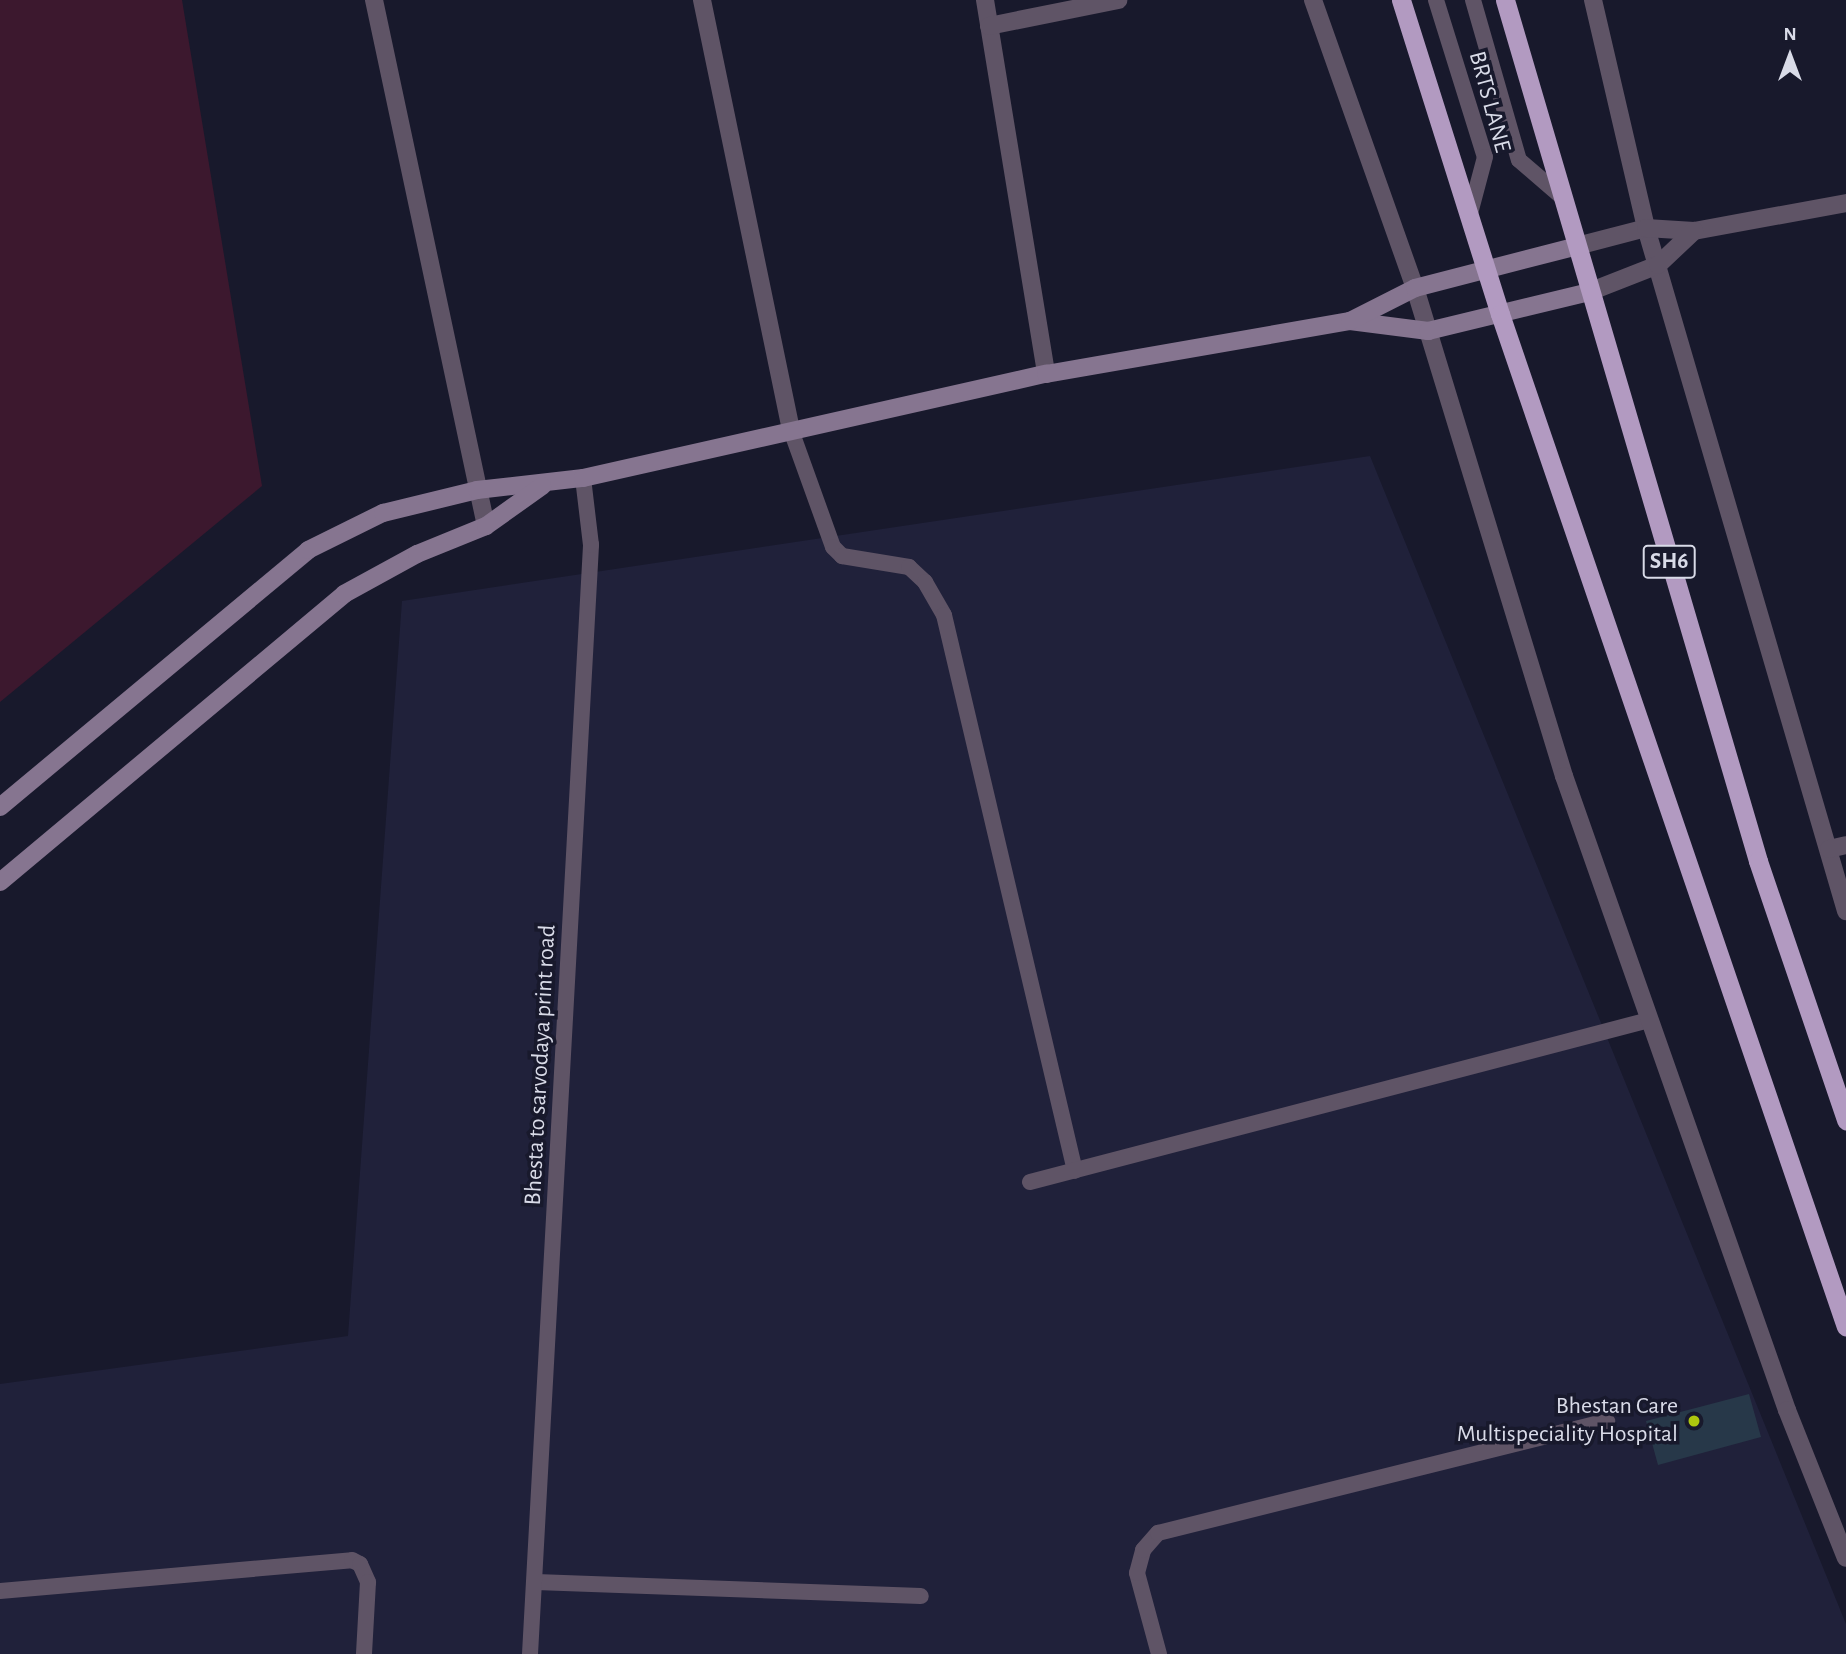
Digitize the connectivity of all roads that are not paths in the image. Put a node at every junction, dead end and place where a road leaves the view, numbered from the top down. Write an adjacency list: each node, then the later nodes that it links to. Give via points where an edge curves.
1 (374, 0): 29 (street)
2 (702, 0): 26 (street)
3 (985, 0): 11 (street)
4 (1118, 0): 11 (street)
5 (1313, 0): 20 (street)
6 (1401, 0): 14 (highway)
7 (1436, 0): 14 (lane, BRTS LANE, via 1485,157)
8 (1473, 0): 12 (lane, via 1519,160)
9 (1505, 0): 12 (highway, SH6)
10 (1593, 0): 15 (street)
11 (989, 26): 25 (street)
12 (1562, 197): 17 (highway, SH6)
13 (1846, 203): 16 (street)
14 (1469, 216): 19 (highway)
15 (1646, 228): 16 (street); 17 (street); 18 (street)
16 (1694, 231): 18 (street)
17 (1577, 246): 19 (main road); 21 (highway, SH6)
18 (1658, 265): 21 (street); 32 (street)
19 (1486, 271): 20 (main road); 22 (highway)
20 (1415, 288): 23 (main road); 24 (street)
21 (1589, 292): 22 (main road); 36 (highway, SH6, via 1758,861)
22 (1500, 314): 24 (main road); 39 (highway)
23 (1350, 321): 24 (main road); 25 (main road)
24 (1428, 331): 35 (street, via 1563,776)
25 (1046, 374): 26 (main road)
26 (792, 433): 27 (main road); 37 (lane, via 833,547 842,556 909,567 925,582 944,615)
27 (583, 478): 28 (main road); 42 (lane, Bhesta to sarvodaya print road, via 591,545)
28 (542, 486): 29 (main road); 30 (main road)
29 (477, 490): 30 (street); 31 (main road, via 383,513 307,550)
30 (486, 526): 33 (main road, via 417,554 344,594)
31 (0, 807)
32 (1837, 847): 34 (street)
33 (0, 882)
34 (1846, 911)
35 (1649, 1020): 37 (lane); 41 (street, via 1787,1410)
36 (1846, 1120)
37 (1074, 1171): 38 (lane)
38 (1030, 1182)
39 (1846, 1326)
40 (1607, 1421): 47 (lane, via 1158,1533 1143,1550 1137,1573)
41 (1846, 1558)
42 (536, 1581): 44 (lane); 46 (lane, Bhesta to sarvodaya print road)
43 (0, 1591): 45 (lane, via 352,1560 360,1564 368,1582)
44 (921, 1596)
45 (364, 1654)
46 (530, 1654)
47 (1159, 1654)

